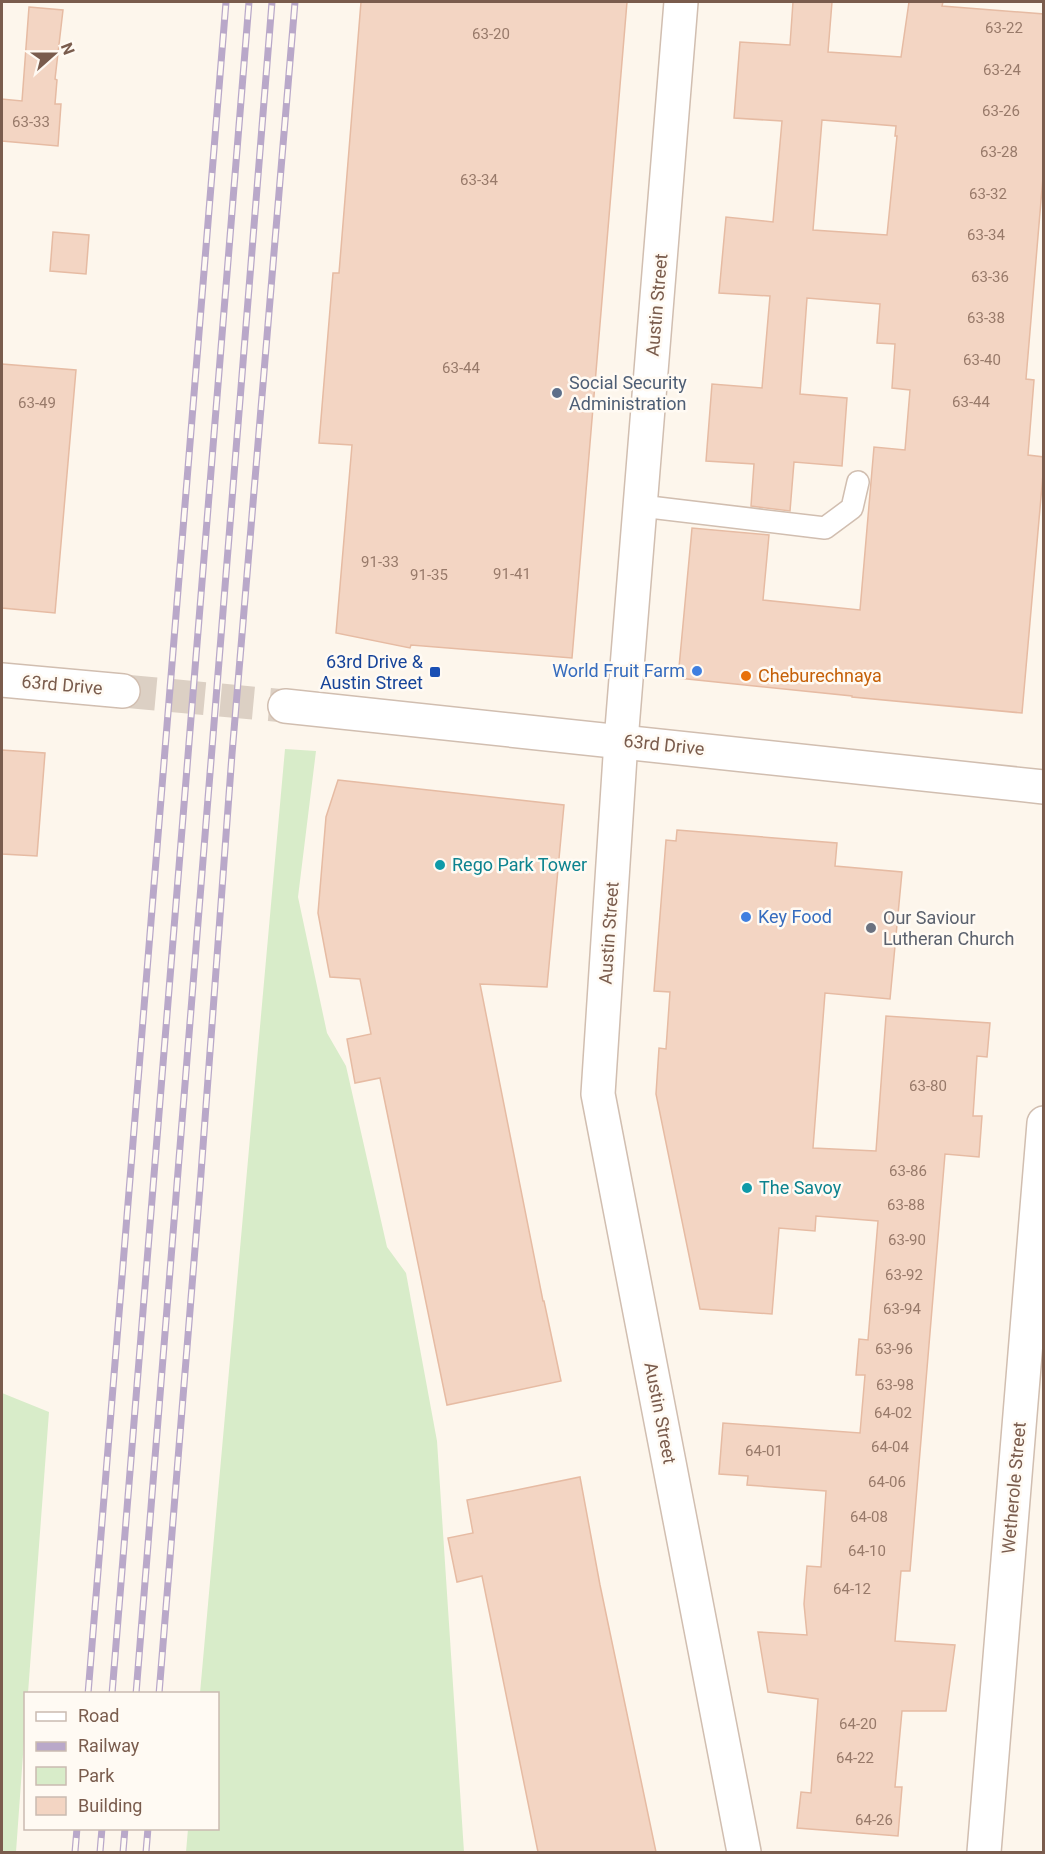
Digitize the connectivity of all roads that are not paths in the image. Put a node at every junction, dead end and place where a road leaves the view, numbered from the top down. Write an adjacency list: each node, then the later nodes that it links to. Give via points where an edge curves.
1 (681, 2): 3 (street, Austin Street)
2 (858, 482): 3 (lane, via 852,508 825,528)
3 (640, 506): 7 (street, Austin Street)
4 (2, 680): 5 (street, 63rd Drive)
5 (123, 691)
6 (285, 706): 7 (street, 63rd Drive)
7 (621, 741): 8 (street, 63rd Drive); 10 (street, Austin Street, via 598,1094)
8 (1044, 786)
9 (1044, 1123): 11 (street, Wetherole Street)
10 (744, 1852)
11 (984, 1852)

